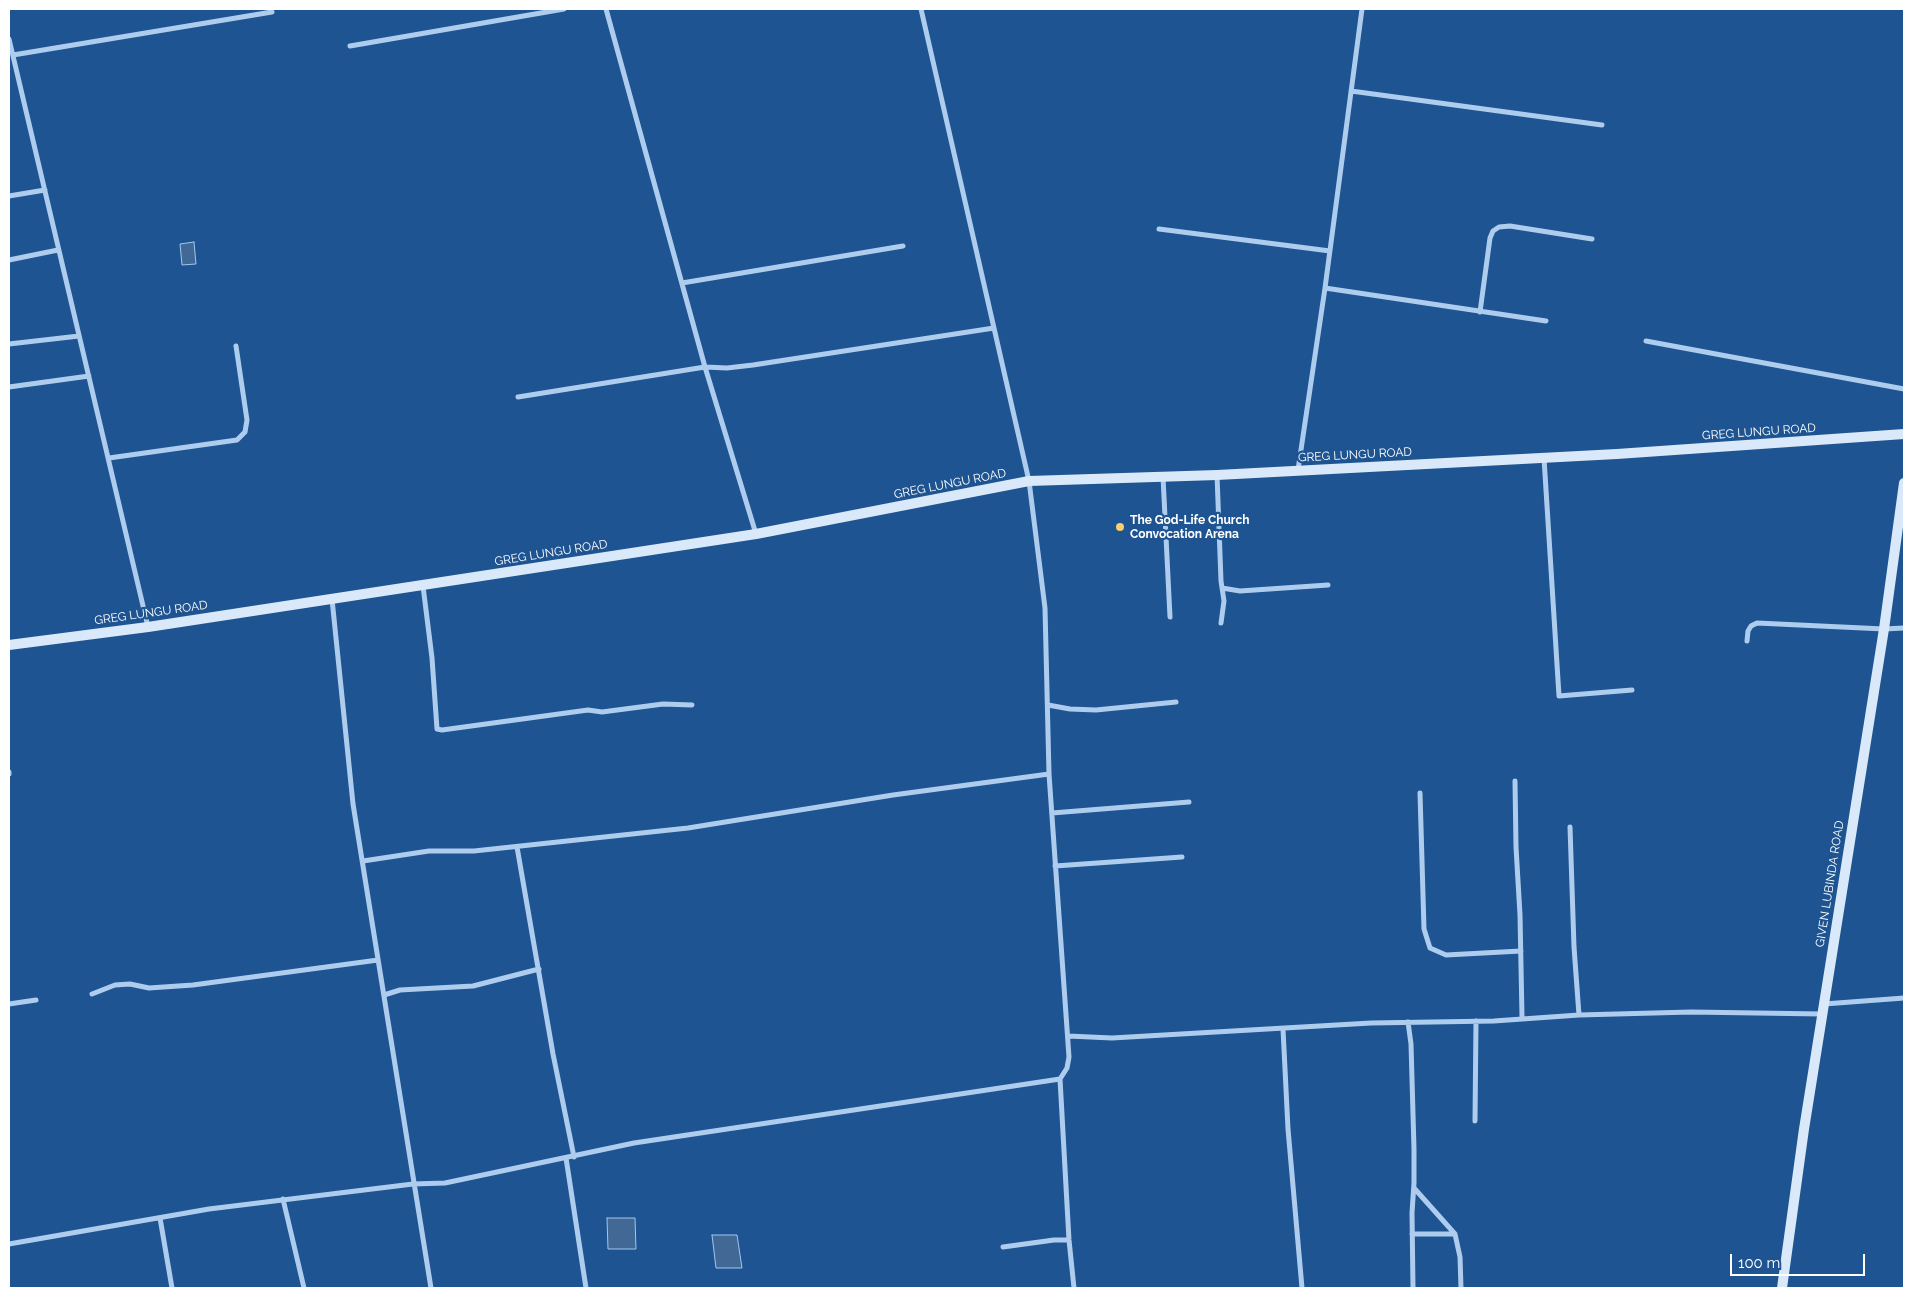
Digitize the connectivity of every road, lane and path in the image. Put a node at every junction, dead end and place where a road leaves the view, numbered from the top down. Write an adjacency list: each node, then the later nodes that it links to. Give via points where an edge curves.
1 (564, 9): 7 (street)
2 (606, 9): 19 (street)
3 (921, 9): 23 (street)
4 (1362, 9): 9 (street)
5 (272, 12): 8 (street)
6 (9, 42): 8 (street)
7 (350, 46)
8 (13, 55): 11 (street)
9 (1351, 91): 10 (street); 17 (street)
10 (1602, 125)
11 (45, 190): 12 (street); 16 (street)
12 (9, 196)
13 (1159, 229): 17 (street)
14 (1592, 239): 21 (street, via 1499,227 1490,238)
15 (904, 246): 19 (street)
16 (58, 250): 18 (street); 24 (street)
17 (1330, 251): 20 (street)
18 (9, 260)
19 (682, 283): 28 (street)
20 (1326, 288): 21 (street); 36 (street)
21 (1480, 312): 22 (street)
22 (1546, 321)
23 (994, 328): 28 (street, via 753,365); 39 (street)
24 (79, 336): 26 (street); 29 (street)
25 (1646, 341): 31 (street)
26 (9, 344)
27 (236, 346): 34 (street, via 247,420 245,432 237,440)
28 (705, 367): 32 (street); 41 (street)
29 (89, 376): 30 (street); 34 (street)
30 (9, 386)
31 (1904, 390)
32 (518, 397)
33 (1904, 434): 35 (street, GREG LUNGU ROAD)
34 (109, 458): 48 (street)
35 (1544, 458): 36 (street, GREG LUNGU ROAD); 53 (street, via 1558,696)
36 (1298, 470): 37 (street, GREG LUNGU ROAD)
37 (1217, 475): 38 (street, GREG LUNGU ROAD); 44 (street)
38 (1163, 477): 39 (street, GREG LUNGU ROAD); 46 (street)
39 (1029, 481): 41 (street, GREG LUNGU ROAD); 56 (street, via 1045,608)
40 (1904, 483): 50 (street, GIVEN LUBINDA ROAD)
41 (756, 534): 43 (street, GREG LUNGU ROAD)
42 (1328, 585): 44 (street, via 1240,591)
43 (423, 586): 45 (street, GREG LUNGU ROAD); 55 (street, via 437,729 588,710 602,712 663,704)
44 (1222, 588): 47 (street, via 1224,608)
45 (332, 599): 48 (street, GREG LUNGU ROAD); 65 (street, via 354,804)
46 (1170, 617)
47 (1220, 623)
48 (148, 627): 52 (street, GREG LUNGU ROAD)
49 (1904, 628): 50 (street)
50 (1884, 629): 51 (street, via 1757,623 1748,631); 75 (street, GIVEN LUBINDA ROAD)
51 (1747, 640)
52 (9, 645)
53 (1632, 690)
54 (1176, 702): 56 (street, via 1096,710)
55 (692, 705)
56 (1048, 705): 57 (street)
57 (1049, 774): 61 (street); 63 (street, via 688,828)
58 (1515, 781): 67 (street)
59 (1420, 793): 67 (street, via 1424,929 1430,948 1446,955)
60 (1189, 802): 61 (street)
61 (1052, 813): 66 (street)
62 (1570, 827): 76 (street)
63 (517, 847): 65 (street, via 429,852); 69 (street)
64 (1182, 857): 66 (street)
65 (364, 862): 68 (street)
66 (1054, 866): 81 (street)
67 (1521, 951): 77 (street)
68 (378, 960): 70 (street, via 192,985 149,988 115,985); 71 (street)
69 (538, 969): 71 (street, via 473,986 400,990); 84 (street)
70 (92, 994)
71 (384, 995): 86 (street)
72 (1904, 998): 75 (street)
73 (36, 1000): 74 (street)
74 (9, 1004)
75 (1823, 1009): 76 (street); 103 (street, GIVEN LUBINDA ROAD)
76 (1579, 1015): 77 (street)
77 (1522, 1017): 78 (street)
78 (1476, 1021): 79 (street); 83 (street)
79 (1408, 1022): 80 (street); 87 (street)
80 (1283, 1029): 81 (street, via 1112,1038); 100 (street)
81 (1068, 1036): 82 (street, via 1067,1068)
82 (1060, 1079): 84 (street, via 634,1143); 92 (street)
83 (1475, 1121)
84 (574, 1156): 85 (street)
85 (566, 1158): 86 (street, via 445,1183); 98 (street)
86 (413, 1184): 88 (street); 97 (street)
87 (1414, 1188): 90 (street); 91 (street)
88 (283, 1199): 89 (street); 96 (street)
89 (160, 1218): 93 (street); 95 (street)
90 (1412, 1234): 91 (street); 101 (street)
91 (1455, 1234): 102 (street)
92 (1069, 1240): 94 (street); 99 (street)
93 (9, 1244)
94 (1003, 1247)
95 (172, 1288)
96 (304, 1288)
97 (431, 1288)
98 (586, 1288)
99 (1074, 1288)
100 (1302, 1288)
101 (1413, 1288)
102 (1461, 1288)
103 (1782, 1288)

